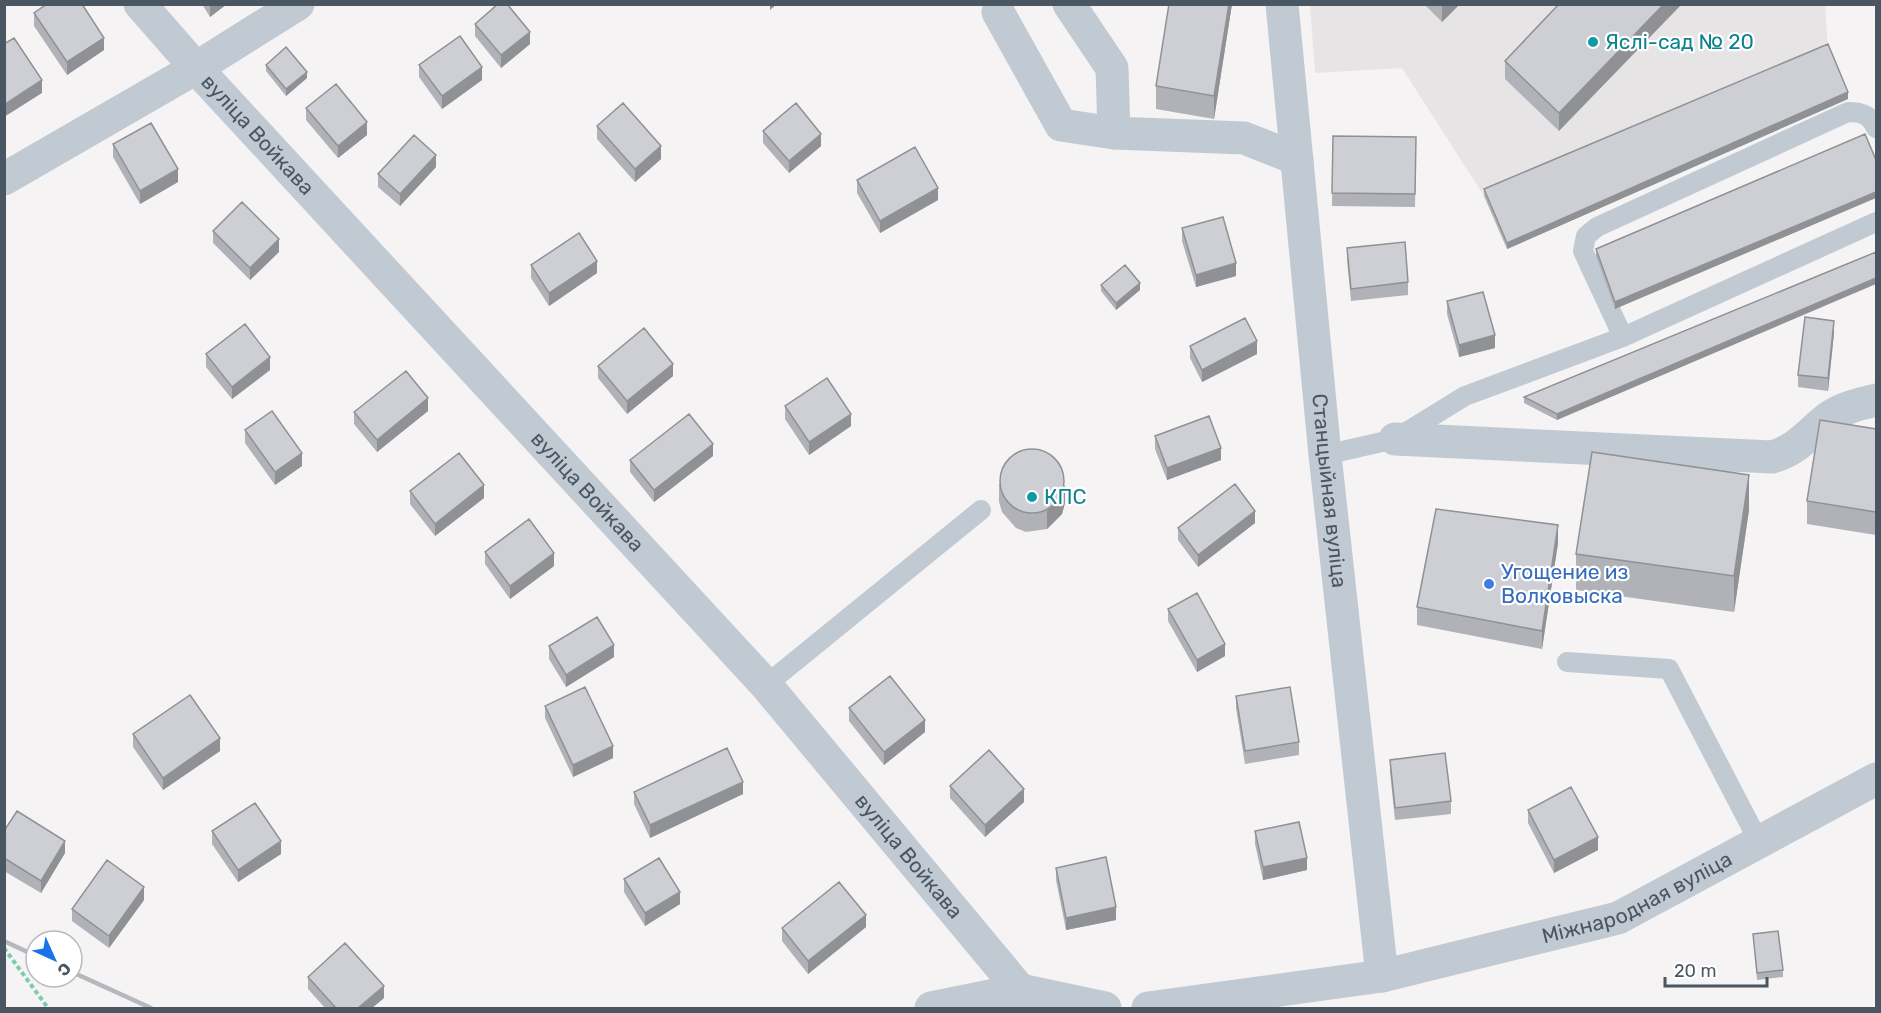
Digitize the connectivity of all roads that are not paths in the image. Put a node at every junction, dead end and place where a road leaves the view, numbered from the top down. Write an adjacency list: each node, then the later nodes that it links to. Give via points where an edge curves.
1 (140, 4): 6 (street, вуліца Войкава)
2 (298, 4): 6 (street)
3 (1069, 4): 8 (street, via 1112,68)
4 (1282, 4): 9 (street, Станцыйная вуліца)
5 (998, 12): 8 (street, via 1061,125)
6 (196, 68): 10 (street); 18 (street, вуліца Войкава)
7 (1876, 128): 12 (lane, via 1861,112 1848,112 1597,227 1586,236 1583,251)
8 (1114, 133): 9 (street, via 1244,138)
9 (1298, 159): 15 (street, Станцыйная вуліца)
10 (4, 179)
11 (1876, 222): 12 (lane)
12 (1623, 337): 14 (lane, via 1465,396)
13 (1876, 400): 14 (street, via 1829,417 1788,453 1772,457)
14 (1395, 439): 15 (lane)
15 (1325, 455): 21 (street, Станцыйная вуліца)
16 (981, 510): 18 (lane)
17 (1567, 662): 20 (lane, via 1669,669)
18 (766, 685): 22 (street, вуліца Войкава)
19 (1876, 779): 20 (street, Міжнародная вуліца)
20 (1759, 842): 21 (street, Міжнародная вуліца, via 1618,918)
21 (1382, 976): 25 (street, Міжнародная вуліца)
22 (1020, 990): 23 (street); 24 (street)
23 (931, 1008)
24 (1106, 1008)
25 (1148, 1008)

